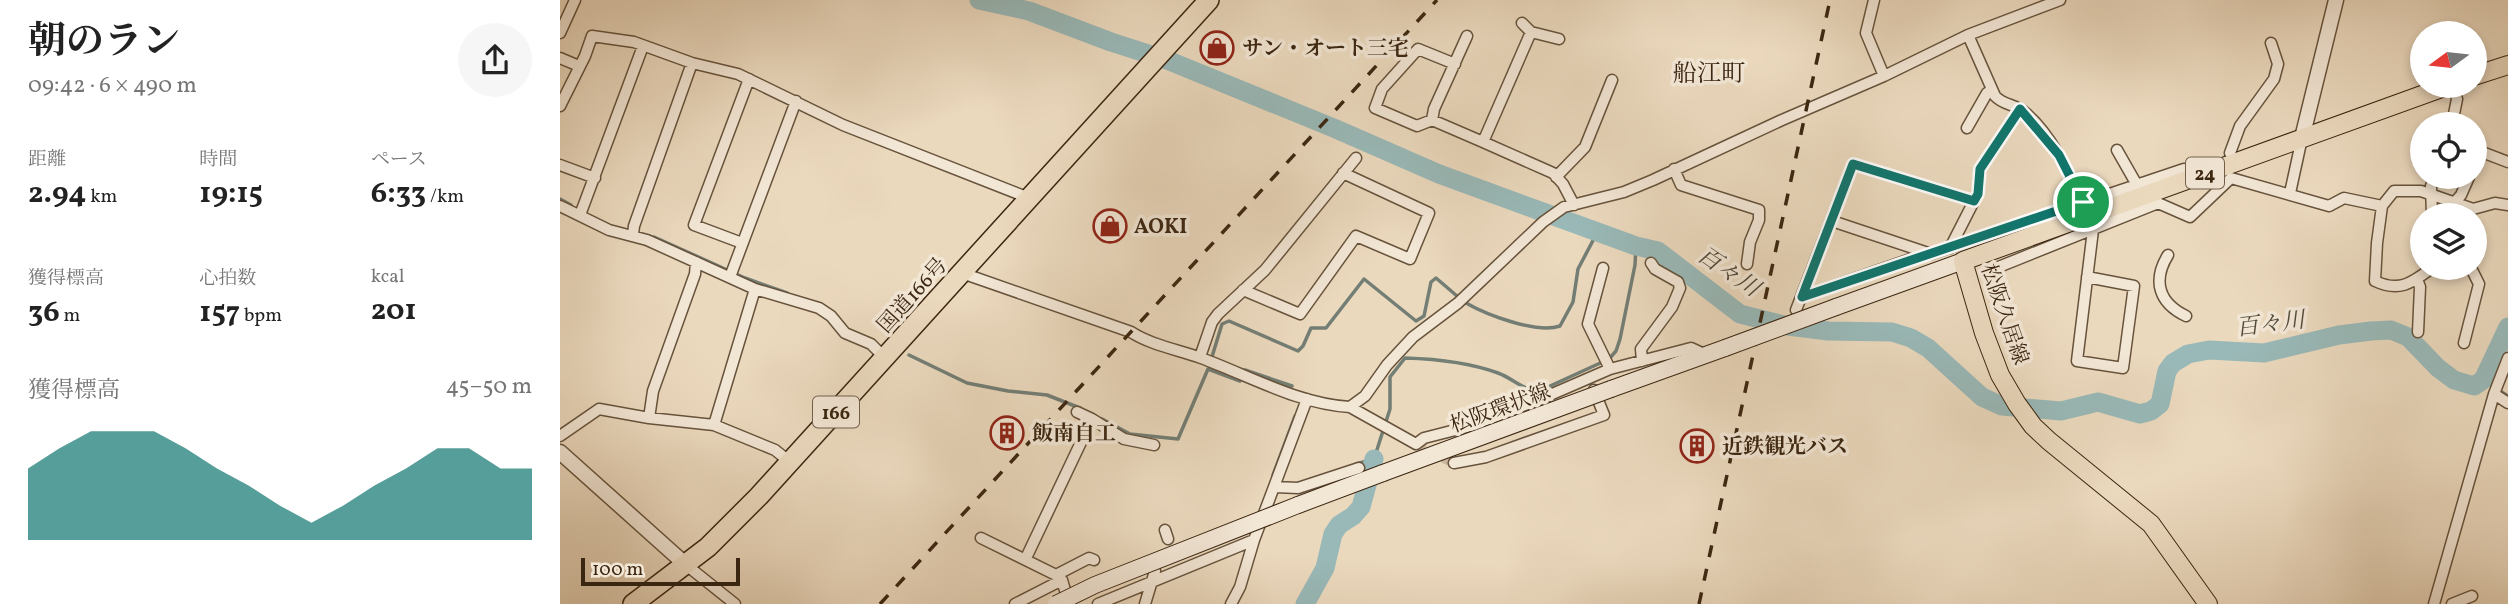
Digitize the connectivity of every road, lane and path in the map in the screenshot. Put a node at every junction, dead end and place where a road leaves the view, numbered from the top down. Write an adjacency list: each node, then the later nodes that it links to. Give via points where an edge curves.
1 (575, 0): 9 (street)
2 (1197, 0): 13 (street)
3 (1209, 0): 13 (highway, 国道166号 / 166)
4 (1874, 0): 22 (street, via 1867,33)
5 (2060, 0): 10 (street)
6 (2336, 0): 32 (street)
7 (1522, 23): 8 (street)
8 (1531, 32): 12 (street); 33 (street)
9 (560, 33)
10 (1968, 35): 22 (street); 25 (street)
11 (1468, 36): 18 (street)
12 (1559, 38)
13 (1173, 41): 50 (highway, 国道166号 / 166)
14 (2271, 43): 35 (street, via 2278,71 2240,127)
15 (643, 46): 17 (street); 20 (street, via 592,36); 43 (street)
16 (560, 58): 20 (street)
17 (692, 63): 23 (street); 63 (street)
18 (1455, 64): 30 (street); 30 (street, via 1418,49 1382,89 1375,108 1417,126)
19 (2508, 65): 21 (main road)
20 (579, 66): 28 (street)
21 (2487, 72)
22 (1884, 76): 40 (street)
23 (749, 79): 27 (street); 64 (street, via 694,225)
24 (1612, 80): 42 (street, via 1585,146)
25 (1992, 90): 29 (street, via 2001,103); 31 (street)
26 (2414, 98): 32 (main road, 松阪久居線 / 24)
27 (796, 102): 50 (street); 64 (street)
28 (560, 106)
29 (2020, 109): 51 (street, via 1980,169); 52 (street, via 2059,155)
30 (1432, 120): 33 (street)
31 (1967, 128)
32 (2302, 138): 44 (main road, 松阪久居線 / 24); 48 (street)
33 (1483, 142): 42 (street)
34 (2117, 150): 45 (street)
35 (2230, 153)
36 (2487, 153): 38 (street)
37 (1356, 158): 41 (street)
38 (2507, 159)
39 (560, 165): 43 (street)
40 (1674, 169): 55 (street, via 1624,192); 71 (street, via 1681,185 1759,210)
41 (1343, 173): 83 (street, via 1265,270); 83 (street, via 1429,213 1410,259 1356,236 1300,314)
42 (1556, 177): 55 (street)
43 (595, 178): 60 (street)
44 (2193, 178): 45 (street, via 2184,169); 68 (main road, 松阪久居線 / 24)
45 (2137, 185): 52 (street)
46 (2433, 189): 49 (street)
47 (2464, 189): 53 (street)
48 (2290, 194): 58 (street, via 2329,206 2344,198); 62 (street, via 2231,178 2190,217 2158,203)
49 (2432, 195): 53 (street); 54 (street); 58 (street, via 2394,191)
50 (1029, 198): 75 (highway, 国道166号 / 166)
51 (1974, 201): 61 (street, via 1853,164); 65 (street)
52 (2083, 202): 65 (street)
53 (2455, 202)
54 (2432, 203)
55 (1574, 205): 99 (street, via 1543,222 1458,303 1422,321 1359,402)
56 (2508, 205): 59 (street)
57 (560, 206): 60 (street)
58 (2382, 206): 77 (street, via 2375,281 2404,286)
59 (2487, 206)
60 (580, 215): 63 (street, via 609,230)
61 (1832, 221): 66 (street); 84 (street)
62 (2093, 230): 73 (street); 76 (street)
63 (633, 235): 69 (street)
64 (742, 243): 74 (street)
65 (1950, 248): 66 (street)
66 (1928, 253): 84 (street)
67 (2168, 255): 80 (street)
68 (1963, 261): 89 (main road, 松阪環状線, bridge); 127 (main road, 松阪久居線, via 1984,333 2017,404 2033,426 2082,470 2151,524)
69 (695, 262): 74 (street); 101 (street, via 695,274 653,391)
70 (1651, 262): 93 (street, via 1678,282 1680,289 1641,349)
71 (1747, 264)
72 (1603, 268): 94 (street, via 1588,324)
73 (1996, 268)
74 (731, 273): 82 (street)
75 (961, 273): 90 (highway, 国道166号 / 166); 92 (street)
76 (2087, 277): 81 (street); 81 (street, via 2077,361 2123,368)
77 (2415, 280)
78 (2417, 280): 87 (street)
79 (2477, 280): 88 (street)
80 (2158, 284): 81 (street); 86 (street, via 2163,299)
81 (2134, 286)
82 (755, 289): 90 (street, via 820,309); 103 (street)
83 (1243, 290): 92 (street, via 1212,322)
84 (1802, 297): 85 (street)
85 (1796, 310)
86 (2186, 316)
87 (2418, 332)
88 (2464, 343)
89 (1706, 355): 93 (street, via 1691,348); 122 (main road, 松阪環状線, bridge, via 1233,529)
90 (885, 358): 107 (highway, 国道166号 / 166)
91 (2508, 358): 96 (street)
92 (1206, 360): 97 (street)
93 (1642, 361): 94 (street)
94 (1609, 367): 95 (street)
95 (1588, 378): 99 (street, via 1416,444); 108 (street, via 1604,415 1486,457)
96 (2495, 390): 98 (street); 128 (street)
97 (1307, 399): 99 (street); 110 (street)
98 (2508, 403)
99 (1350, 407)
100 (1077, 412): 102 (street)
101 (649, 418): 103 (street); 104 (street, via 599,410)
102 (1092, 419): 105 (street, via 1124,439); 113 (street)
103 (714, 425): 107 (street, via 775,450)
104 (560, 436)
105 (1154, 445)
106 (560, 452): 115 (street)
107 (790, 462): 115 (highway, 国道166号 / 166, via 734,522)
108 (1454, 463)
109 (1359, 468): 110 (street, via 1298,488)
110 (1275, 487): 112 (street)
111 (981, 538): 113 (street)
112 (1254, 540): 116 (street); 126 (street)
113 (1026, 558): 117 (street)
114 (1094, 560): 117 (street, via 1089,558)
115 (685, 564): 119 (highway, 国道166号 / 166); 120 (street)
116 (1153, 576): 124 (street); 125 (street)
117 (1059, 577): 121 (street); 123 (street)
118 (2472, 596): 129 (street)
119 (633, 604)
120 (735, 604)
121 (1015, 604)
122 (1056, 604)
123 (1069, 604)
124 (1098, 604)
125 (1145, 604)
126 (1231, 604)
127 (2208, 604)
128 (2434, 604)
129 (2452, 604)

